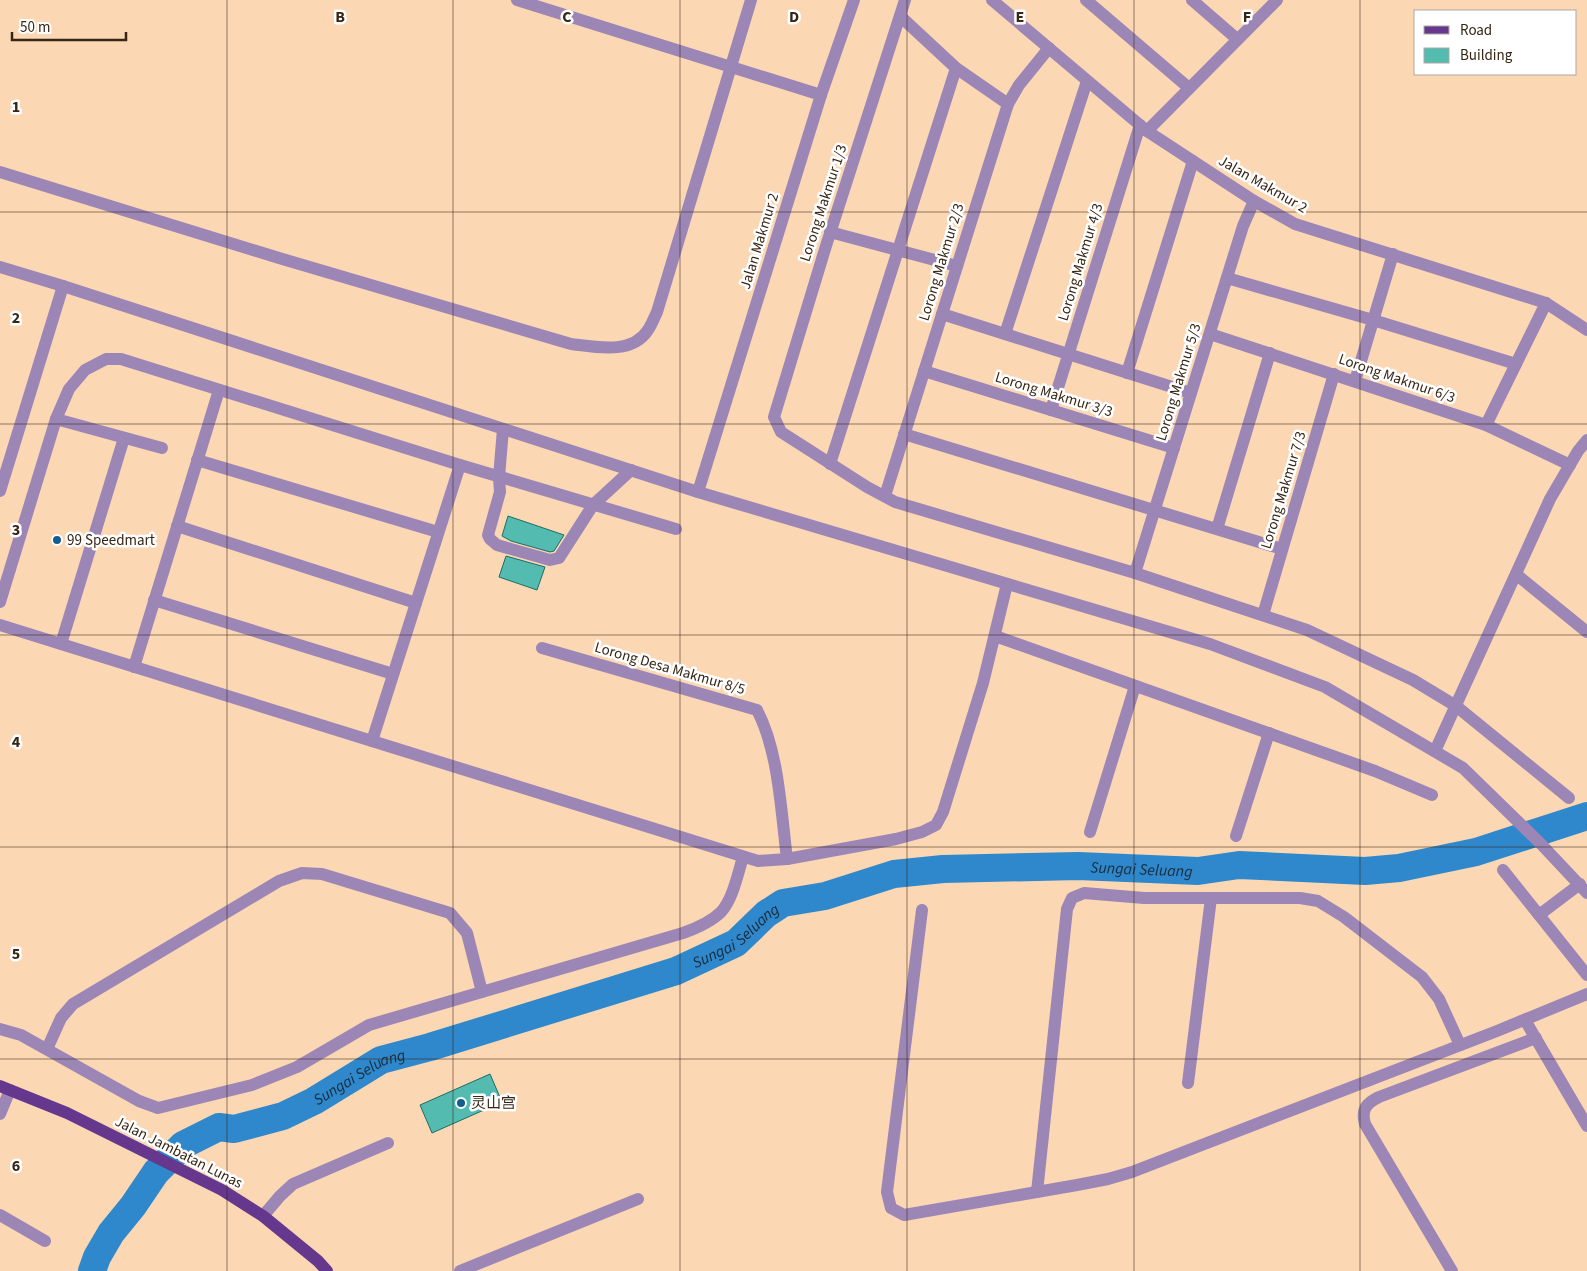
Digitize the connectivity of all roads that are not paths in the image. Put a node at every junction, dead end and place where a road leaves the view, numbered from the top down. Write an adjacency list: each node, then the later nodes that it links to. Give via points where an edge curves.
1 (517, 0): 12 (street)
2 (751, 0): 12 (street)
3 (854, 0): 16 (street, Jalan Makmur 2)
4 (905, 0): 9 (street, Lorong Makmur 1/3)
5 (992, 0): 11 (street, Jalan Makmur 2)
6 (1086, 0): 15 (street)
7 (1192, 0): 10 (street)
8 (1277, 0): 10 (street)
9 (900, 16): 13 (street); 22 (street, Lorong Makmur 1/3)
10 (1237, 39): 15 (street)
11 (1049, 48): 14 (street, Jalan Makmur 2); 17 (street, Lorong Makmur 2/3)
12 (729, 67): 16 (street); 20 (street, via 656,312 648,331 636,342 621,347 571,344)
13 (956, 68): 17 (street); 23 (street)
14 (1087, 81): 18 (street, Jalan Makmur 2); 33 (street)
15 (1189, 88): 18 (street)
16 (821, 95): 60 (street, Jalan Makmur 2)
17 (1008, 104): 25 (street, Lorong Makmur 2/3)
18 (1143, 128): 19 (street, Jalan Makmur 2); 36 (street, Lorong Makmur 4/3)
19 (1193, 161): 21 (street, Jalan Makmur 2); 39 (street)
20 (0, 172)
21 (1254, 201): 24 (street, Jalan Makmur 2, via 1295,224); 27 (street, Lorong Makmur 5/3)
22 (830, 232): 23 (street); 54 (street, Lorong Makmur 1/3, via 774,417 781,432)
23 (897, 249): 25 (street); 54 (street)
24 (1393, 254): 29 (street, Jalan Makmur 2); 31 (street)
25 (957, 266): 30 (street, Lorong Makmur 2/3)
26 (0, 267): 28 (street)
27 (1227, 278): 31 (street); 34 (street, Lorong Makmur 5/3)
28 (64, 286): 47 (street); 59 (street)
29 (1546, 303): 32 (street, Jalan Makmur 2); 37 (street)
30 (942, 314): 33 (street); 38 (street, Lorong Makmur 2/3)
31 (1373, 320): 37 (street); 41 (street)
32 (1587, 330)
33 (1005, 334): 36 (street)
34 (1210, 334): 35 (street, Lorong Makmur 6/3); 43 (street, Lorong Makmur 5/3)
35 (1270, 353): 40 (street, Lorong Makmur 6/3); 66 (street)
36 (1068, 354): 39 (street); 44 (street, Lorong Makmur 4/3)
37 (1516, 364): 46 (street)
38 (924, 371): 44 (street, Lorong Makmur 3/3); 48 (street, Lorong Makmur 2/3)
39 (1127, 373): 43 (street)
40 (1334, 374): 41 (street, Lorong Makmur 6/3); 68 (street, Lorong Makmur 7/3)
41 (1355, 381): 46 (street, Lorong Makmur 6/3)
42 (219, 390): 45 (street, via 121,359 106,359 85,370 69,389); 53 (street); 55 (street)
43 (1191, 393): 52 (street, Lorong Makmur 5/3)
44 (1051, 410): 52 (street, Lorong Makmur 3/3)
45 (56, 419): 49 (street); 73 (street)
46 (1486, 425): 56 (street, Lorong Makmur 6/3)
47 (503, 429): 57 (street); 58 (street)
48 (904, 434): 61 (street, Lorong Makmur 2/3); 63 (street)
49 (124, 438): 51 (street); 79 (street)
50 (1587, 440): 56 (street)
51 (162, 448)
52 (1174, 448): 63 (street, Lorong Makmur 5/3)
53 (198, 460): 64 (street); 67 (street)
54 (830, 464): 61 (street)
55 (460, 465): 58 (street); 67 (street)
56 (1570, 465): 70 (street, via 1550,499)
57 (631, 470): 60 (street); 62 (street)
58 (500, 477): 62 (street); 62 (street, via 500,492 488,535 493,542 506,547 550,560 559,558)
59 (0, 490)
60 (698, 492): 71 (street)
61 (885, 496): 69 (street, via 895,502)
62 (593, 505): 65 (street)
63 (1155, 510): 66 (street); 69 (street, Lorong Makmur 5/3)
64 (177, 526): 72 (street); 74 (street)
65 (676, 529)
66 (1218, 530): 68 (street)
67 (438, 532): 74 (street)
68 (1282, 549): 75 (street, Lorong Makmur 7/3)
69 (1135, 573): 75 (street)
70 (1517, 575): 77 (street); 84 (street)
71 (1008, 584): 78 (street); 87 (street, via 1210,644 1325,687)
72 (154, 600): 81 (street); 82 (street)
73 (0, 602)
74 (416, 604): 82 (street)
75 (1263, 615): 84 (street, via 1307,630 1413,680)
76 (0, 625): 79 (street)
77 (1587, 632)
78 (995, 636): 83 (street); 93 (street, via 966,739 936,825 896,839)
79 (61, 644): 81 (street)
80 (542, 648): 93 (street, Lorong Desa Makmur 8/5, via 757,710 766,726 772,749)
81 (134, 667): 86 (street)
82 (393, 674): 86 (street)
83 (1136, 686): 85 (street); 90 (street)
84 (1456, 706): 87 (street); 89 (street)
85 (1269, 733): 88 (street, via 1375,770); 91 (street)
86 (372, 741): 92 (street)
87 (1435, 751): 95 (street, via 1462,768)
88 (1432, 795)
89 (1569, 798)
90 (1090, 832)
91 (1236, 836)
92 (743, 857): 93 (street, via 758,861); 100 (street, via 733,892 722,911 705,924 684,934)
93 (787, 859)
94 (1503, 870): 98 (street)
95 (1583, 889): 98 (street)
96 (1211, 898): 105 (street, via 1318,901 1422,976 1439,999); 107 (street); 112 (street, via 1144,898 1084,893 1072,898 1067,909)
97 (922, 910): 112 (street, via 887,1192 891,1208 904,1215)
98 (1539, 915): 99 (street)
99 (1587, 976)
100 (482, 992): 106 (street, via 369,1025 297,1067 252,1085 158,1108); 106 (street, via 467,933 450,913 322,874 302,873 279,881 73,1004 61,1018)
101 (1587, 994): 102 (street)
102 (1525, 1020): 104 (street); 105 (street)
103 (0, 1029): 106 (street, via 21,1034)
104 (1536, 1038): 110 (street); 119 (street, via 1379,1097 1365,1108 1366,1124)
105 (1460, 1045): 112 (street, via 1132,1172)
106 (47, 1049)
107 (1188, 1083)
108 (5, 1088): 109 (street); 115 (main road, Jalan Jambatan Lunas, via 67,1113 199,1178)
109 (0, 1114)
110 (1587, 1126)
111 (388, 1143): 115 (street, via 293,1184)
112 (1037, 1192)
113 (638, 1199): 118 (street)
114 (0, 1215): 116 (street)
115 (263, 1216): 117 (main road, Jalan Jambatan Lunas)
116 (45, 1241)
117 (327, 1271)
118 (460, 1271)
119 (1452, 1271)

